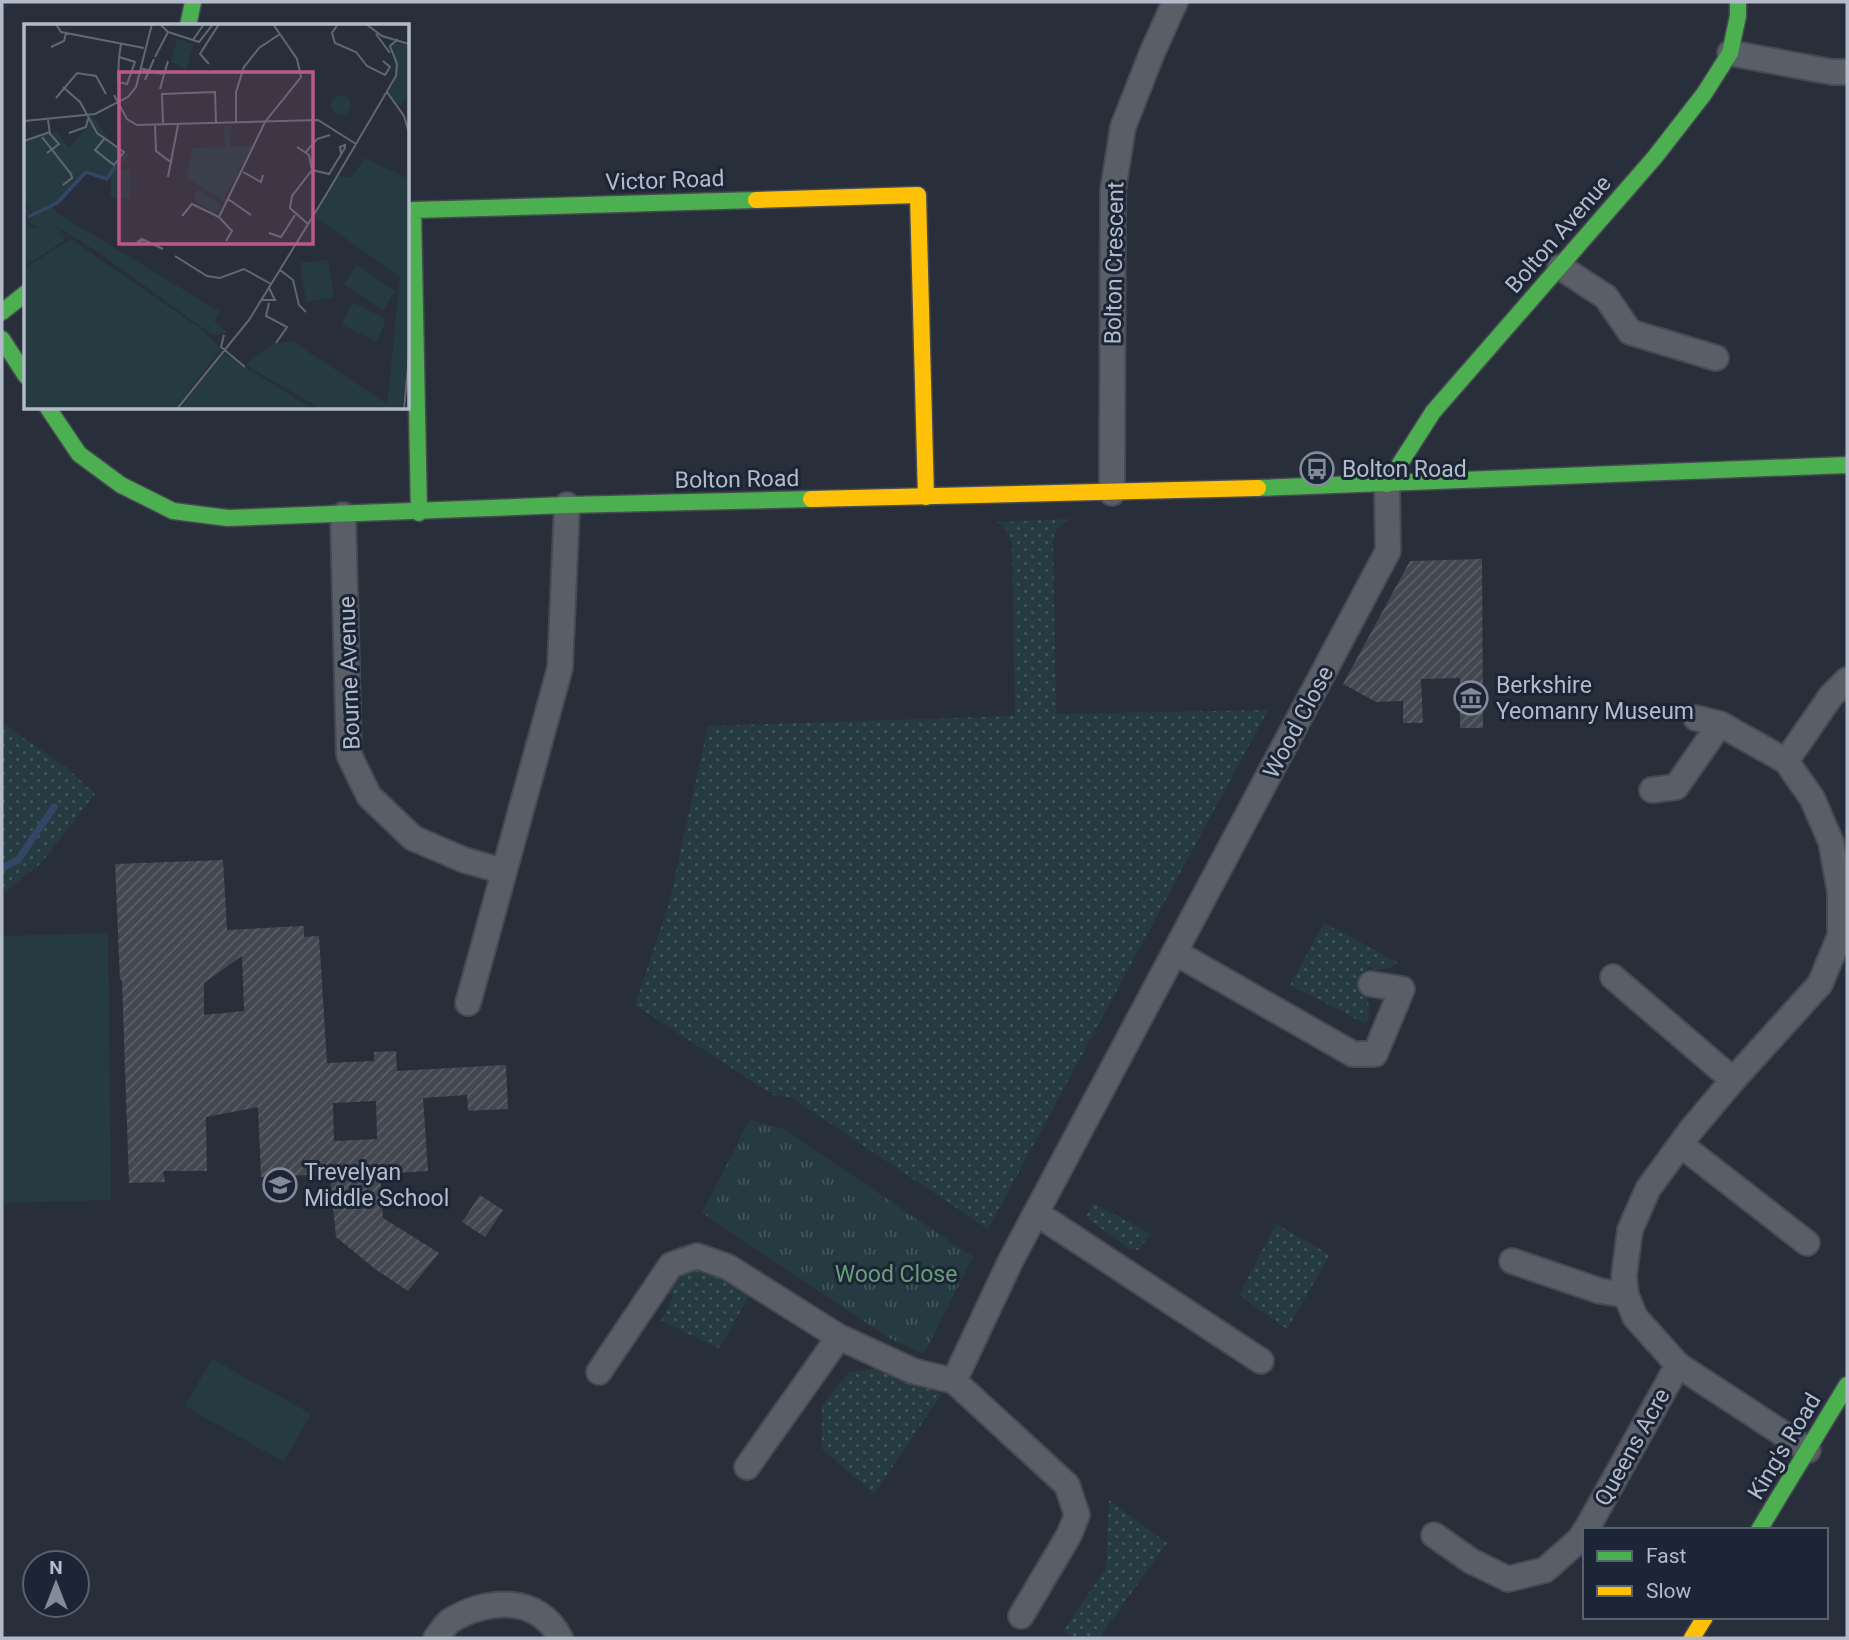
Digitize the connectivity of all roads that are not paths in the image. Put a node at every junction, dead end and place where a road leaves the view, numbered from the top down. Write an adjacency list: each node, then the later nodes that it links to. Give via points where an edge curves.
1 (193, 2): 4 (street)
2 (1175, 2): 16 (street, Bolton Crescent, via 1124,127 1112,190)
3 (1738, 2): 5 (street, Bolton Avenue)
4 (188, 24)
5 (1730, 53): 6 (street); 7 (street, Bolton Avenue, via 1655,157)
6 (1847, 72)
7 (1560, 267): 11 (street, via 1606,297 1630,332); 15 (street, Bolton Avenue, via 1433,412)
8 (24, 295): 9 (street)
9 (2, 312)
10 (2, 340): 12 (street)
11 (1716, 358)
12 (24, 373)
13 (49, 410): 20 (street, Bolton Road, via 79,454 121,485 173,511 228,519)
14 (1847, 465): 15 (street, Bolton Road)
15 (1387, 484): 16 (street, Bolton Road); 28 (street, Wood Close, via 1388,551)
16 (1112, 493): 17 (street, Bolton Road)
17 (926, 497): 18 (street, Bolton Road); 19 (street, Victor Road, via 918,195 413,210)
18 (567, 505): 19 (street, Bolton Road); 26 (street, via 560,668)
19 (419, 513): 20 (street, Bolton Road)
20 (343, 515): 26 (street, Bourne Avenue, via 349,755 369,796 413,838)
21 (1847, 680): 24 (street)
22 (1696, 718): 23 (street, Queens Acre)
23 (1720, 724): 24 (street, Queens Acre); 25 (street, via 1676,788)
24 (1786, 761): 27 (street, Queens Acre, via 1812,799 1831,842)
25 (1652, 790)
26 (503, 871): 31 (street)
27 (1844, 937): 32 (street, Queens Acre, via 1820,984)
28 (1176, 953): 30 (street, via 1353,1054 1375,1054 1402,989); 34 (street, Wood Close)
29 (1613, 977): 32 (street)
30 (1371, 984)
31 (468, 1003)
32 (1733, 1080): 33 (street, Queens Acre)
33 (1681, 1145): 35 (street); 37 (street, Queens Acre, via 1648,1189 1630,1230)
34 (1036, 1213): 39 (street); 42 (street, Wood Close)
35 (1807, 1243)
36 (1512, 1261): 37 (street, via 1600,1291)
37 (1626, 1295): 40 (street, Queens Acre, via 1635,1317)
38 (839, 1337): 41 (street, via 728,1267 697,1256 671,1265); 42 (street, via 913,1371); 45 (street)
39 (1261, 1360)
40 (1678, 1365): 44 (street, Queens Acre); 46 (street, Queens Acre)
41 (599, 1371)
42 (954, 1381): 50 (street, via 1067,1485 1077,1515)
43 (1847, 1385): 44 (street, King's Road)
44 (1808, 1450): 47 (street, King's Road)
45 (747, 1467)
46 (1586, 1528)
47 (1760, 1528)
48 (1583, 1534): 49 (street, Queens Acre, via 1545,1570 1508,1578 1471,1561)
49 (1434, 1535)
50 (1021, 1616)
51 (1704, 1619): 54 (street)
52 (436, 1638): 53 (street, via 448,1622 485,1605 523,1605 553,1625)
53 (560, 1638)
54 (1692, 1638)

